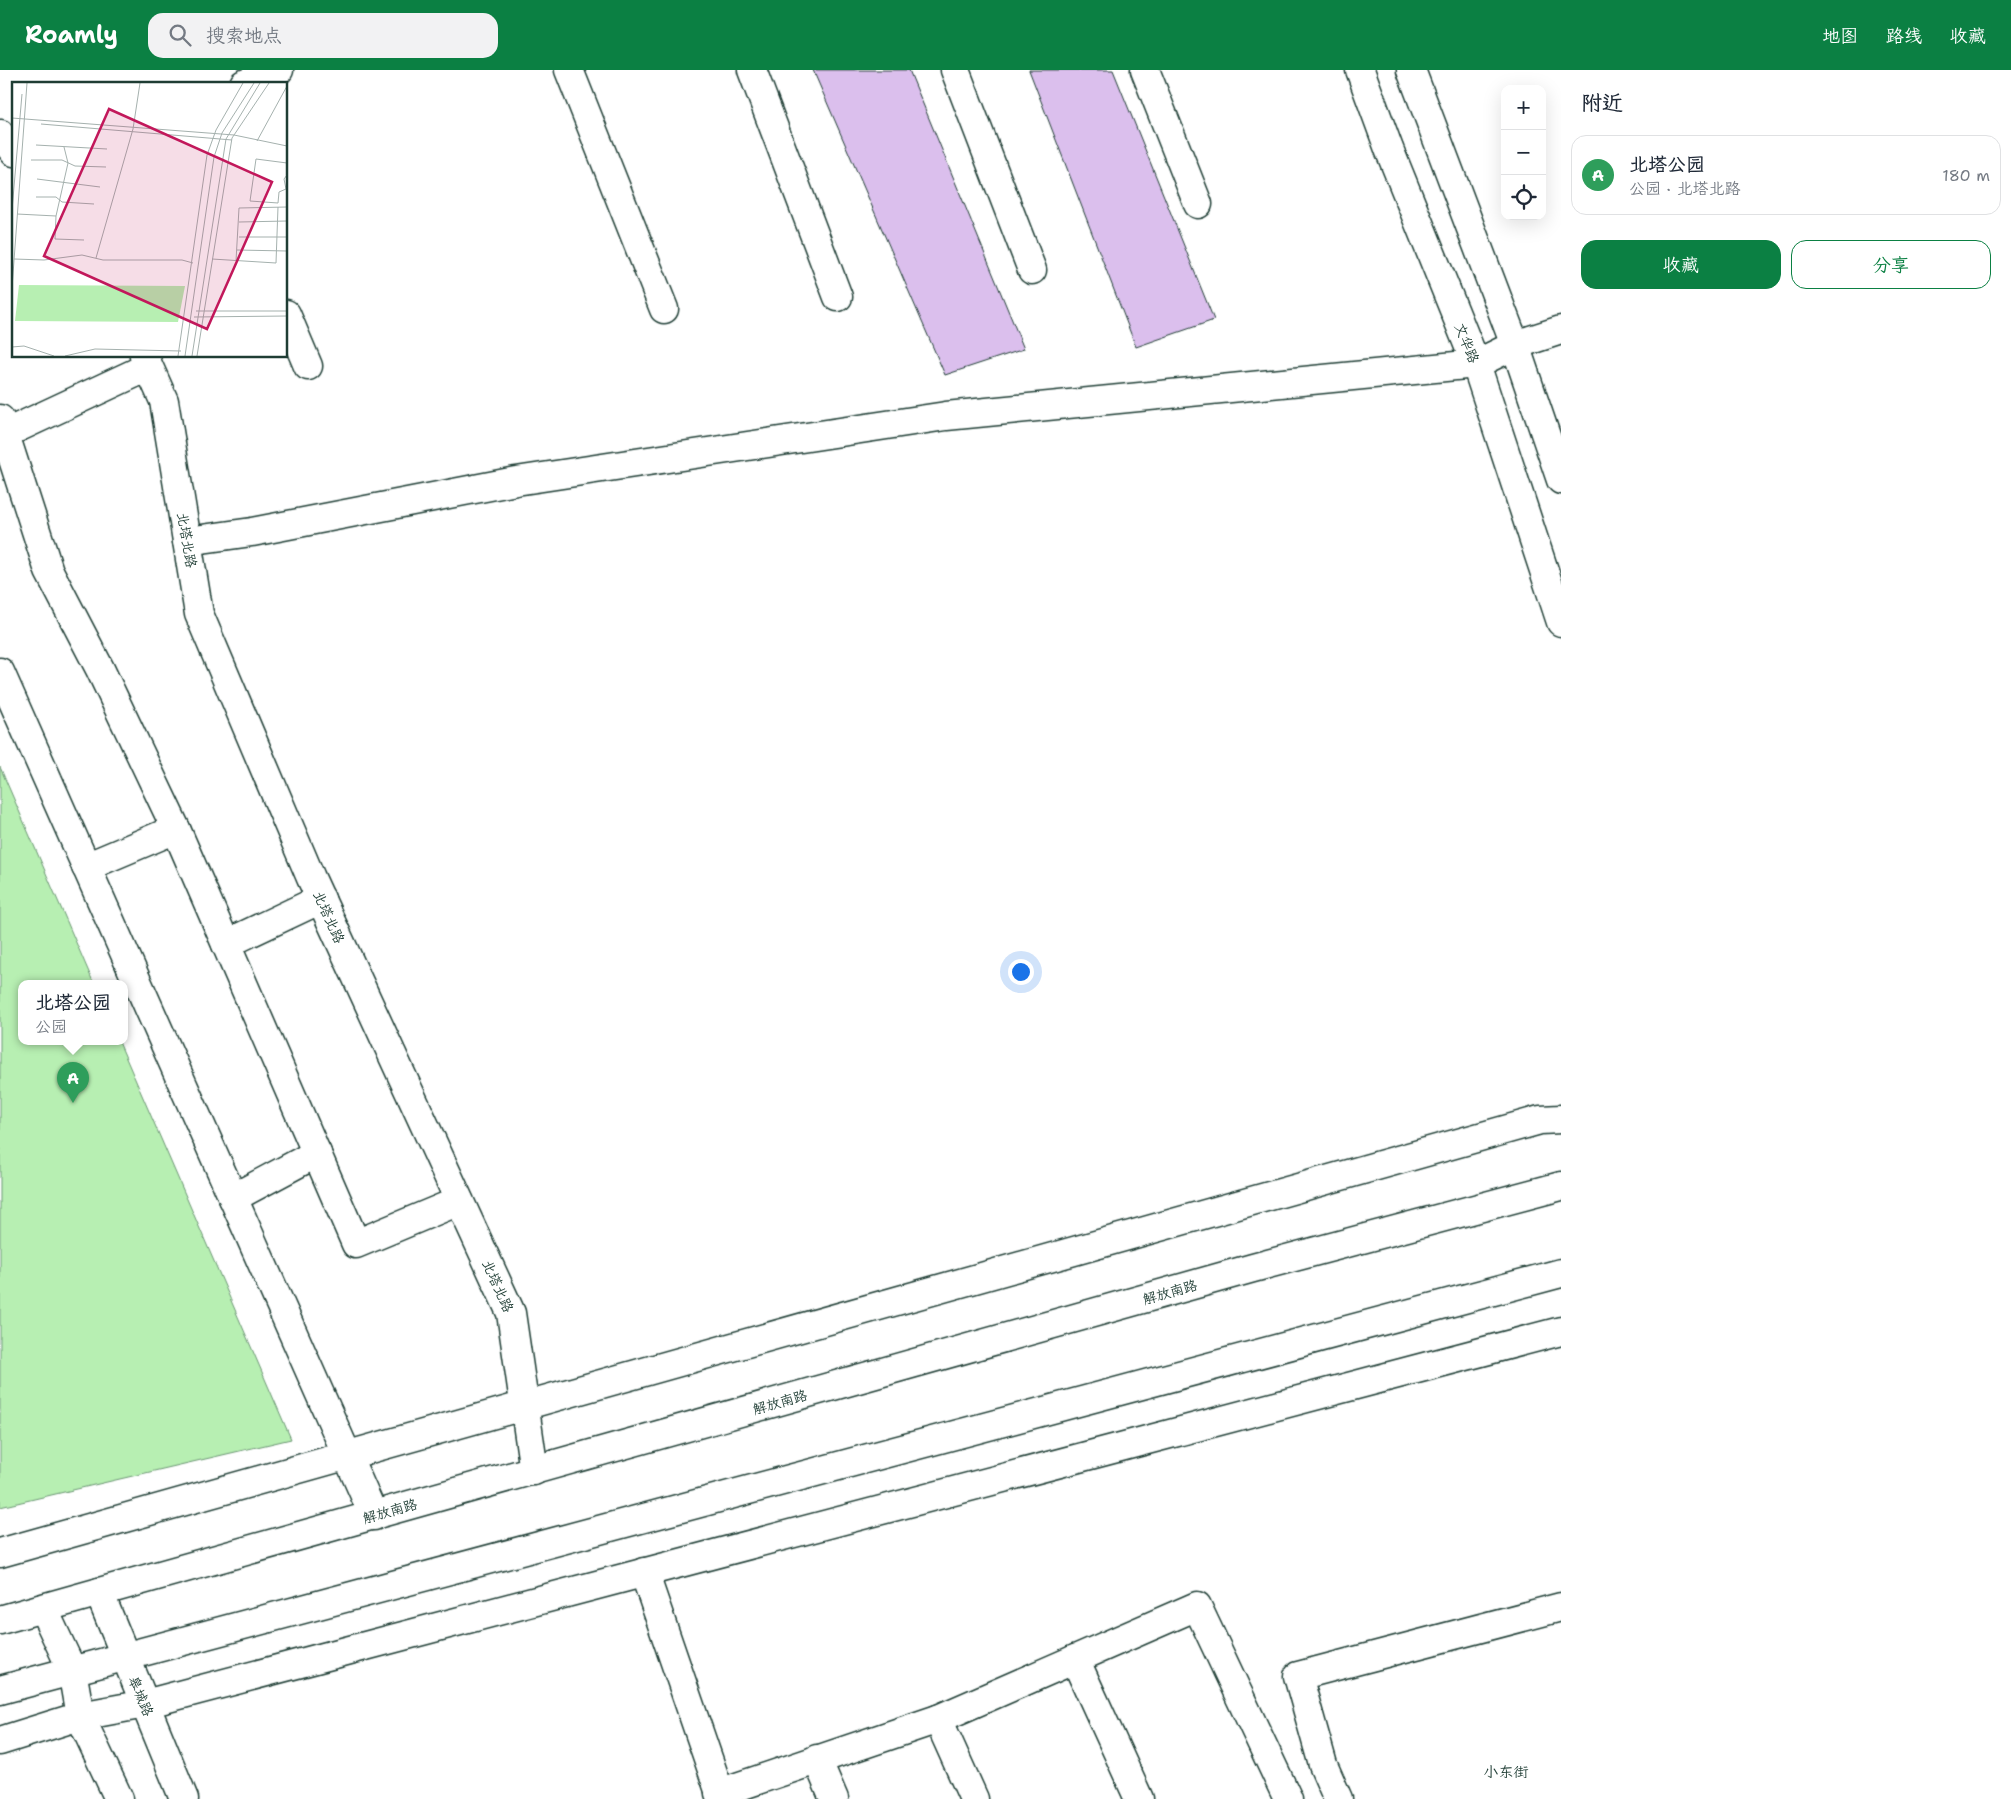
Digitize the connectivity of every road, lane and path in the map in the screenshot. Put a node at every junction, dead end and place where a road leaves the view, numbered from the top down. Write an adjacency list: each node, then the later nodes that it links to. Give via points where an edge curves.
1 (279, 70): 8 (street)
2 (569, 70): 14 (street)
3 (752, 70): 13 (street)
4 (954, 70): 12 (street)
5 (1145, 70): 11 (street)
6 (1360, 70): 19 (street, 文华路)
7 (1411, 70): 17 (street)
8 (249, 82)
9 (0, 134): 10 (street)
10 (12, 149)
11 (1198, 204)
12 (1032, 270)
13 (838, 297)
14 (664, 309)
15 (288, 319): 20 (street)
16 (1561, 330): 17 (street)
17 (1515, 345): 19 (street); 22 (street)
18 (146, 362): 21 (street); 23 (street, 北塔北路, via 164,401)
19 (1476, 364): 23 (street, via 946,416 516,481 252,532); 24 (street, 文华路)
20 (308, 366)
21 (2, 430): 26 (street, via 49,571)
22 (1561, 480)
23 (187, 541): 28 (street, 北塔北路, via 200,614)
24 (1561, 622)
25 (0, 672): 27 (street)
26 (176, 829): 27 (street); 29 (street)
27 (86, 867): 33 (street)
28 (321, 899): 29 (street); 34 (street, 北塔北路)
29 (226, 944): 31 (street)
30 (1561, 1118): 37 (street, via 1540,1120)
31 (317, 1154): 33 (street); 34 (street, via 356,1244)
32 (1561, 1186): 39 (street, 解放南路, via 1253,1268)
33 (234, 1198): 38 (street)
34 (459, 1201): 37 (street, 北塔北路, via 511,1313)
35 (1561, 1273): 47 (street)
36 (1561, 1331): 42 (street)
37 (524, 1406): 38 (street); 39 (street, 北塔北路)
38 (348, 1456): 40 (street); 41 (street)
39 (534, 1471): 40 (street, 解放南路)
40 (374, 1516): 43 (street, 解放南路)
41 (0, 1553)
42 (644, 1572): 51 (street); 56 (street)
43 (99, 1592): 45 (street, 解放南路); 47 (street, 皋城路)
44 (1561, 1607): 63 (street, via 1298,1676 1323,1765)
45 (43, 1608): 46 (street, 解放南路); 49 (street)
46 (0, 1620)
47 (125, 1656): 49 (street); 51 (street, 皋城路)
48 (1075, 1658): 53 (street); 61 (street); 62 (street, via 1197,1606)
49 (72, 1670): 50 (street); 52 (street)
50 (0, 1690)
51 (145, 1704): 52 (street); 58 (street, 皋城路)
52 (80, 1716): 54 (street); 57 (street)
53 (938, 1719): 55 (street); 60 (street)
54 (0, 1741)
55 (817, 1760): 56 (street); 59 (street)
56 (720, 1796)
57 (119, 1799)
58 (184, 1799)
59 (834, 1799)
60 (974, 1799)
61 (1139, 1799)
62 (1288, 1799)
63 (1338, 1799)

